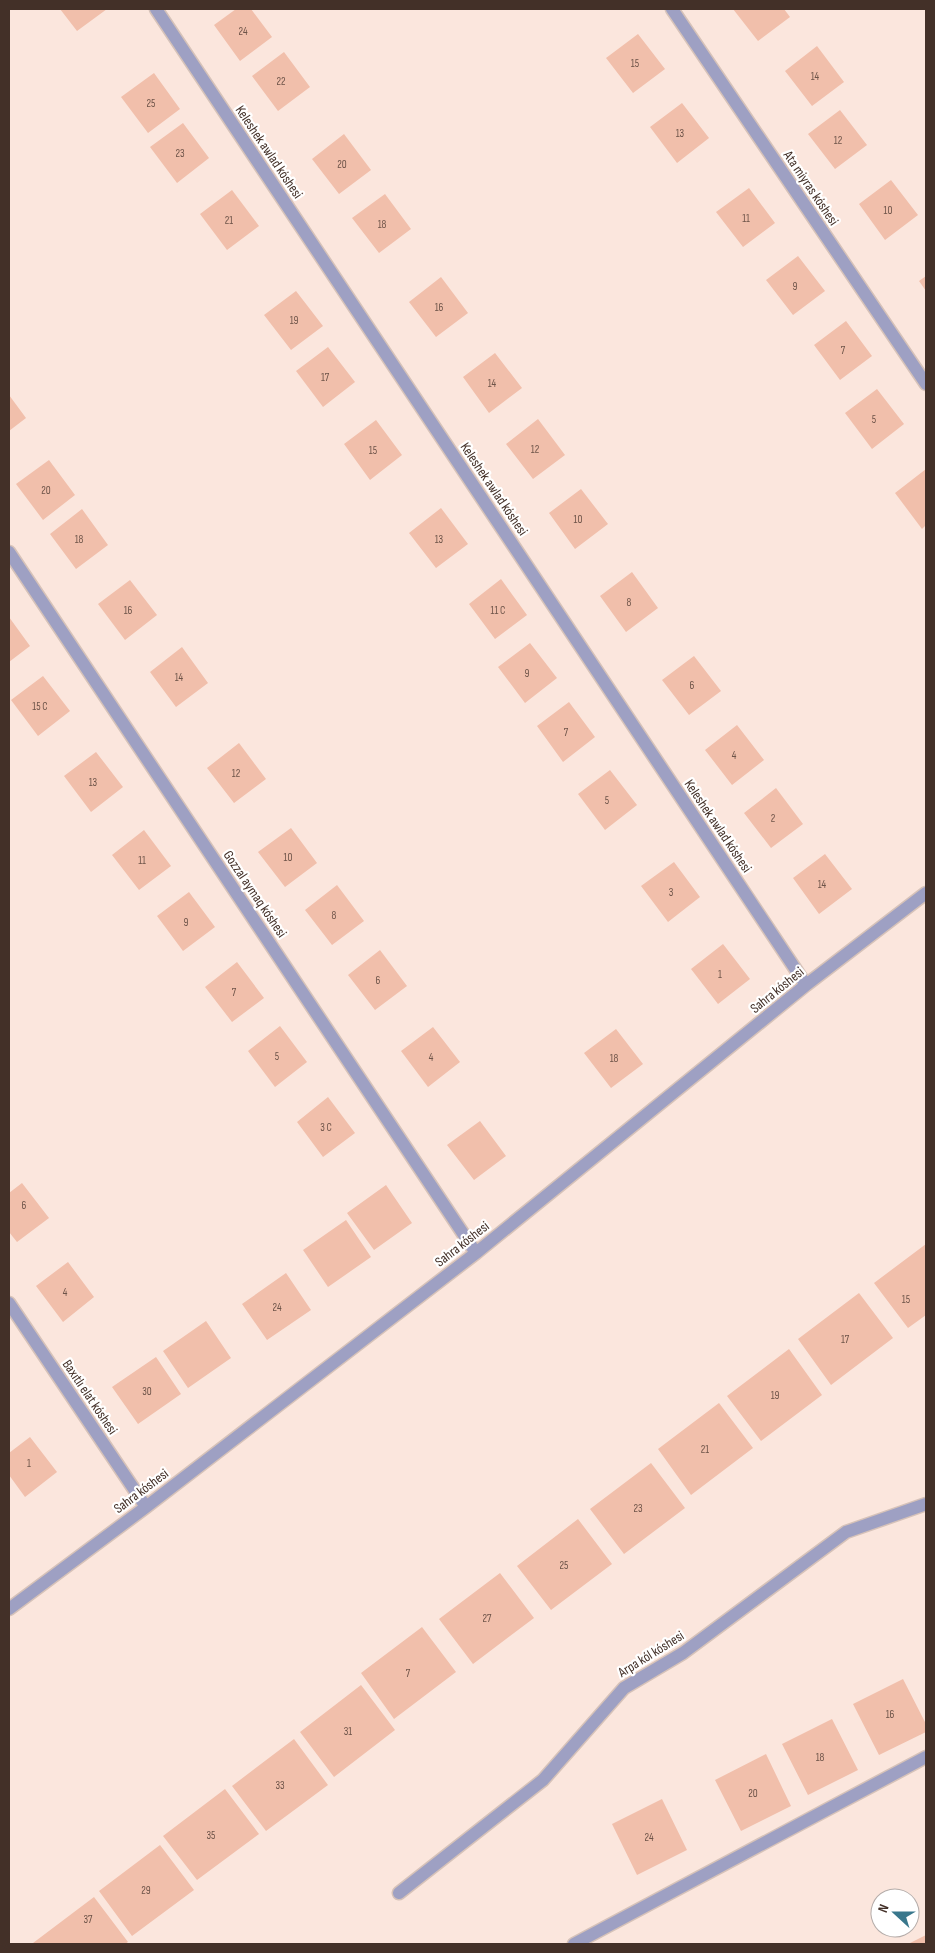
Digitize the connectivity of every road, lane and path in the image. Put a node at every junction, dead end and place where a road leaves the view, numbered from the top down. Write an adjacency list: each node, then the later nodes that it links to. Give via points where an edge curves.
1 (156, 9): 6 (street, Keleshek awlad kóshesi)
2 (672, 9): 3 (street, Ata miyras kóshesi)
3 (926, 384)
4 (9, 552): 7 (street, Gozzal aymaq kóshesi)
5 (926, 893): 6 (street, Sahra kóshesi)
6 (806, 985): 7 (street, Sahra kóshesi)
7 (476, 1253): 10 (street, Sahra kóshesi)
8 (9, 1303): 10 (street, Baxıtlı elat kóshesi)
9 (926, 1504): 13 (street, Arpa kól kóshesi, via 846,1532 683,1653 624,1688 543,1780)
10 (146, 1507): 11 (street, Sahra kóshesi)
11 (9, 1609)
12 (926, 1756): 14 (street)
13 (399, 1893)
14 (574, 1944)

